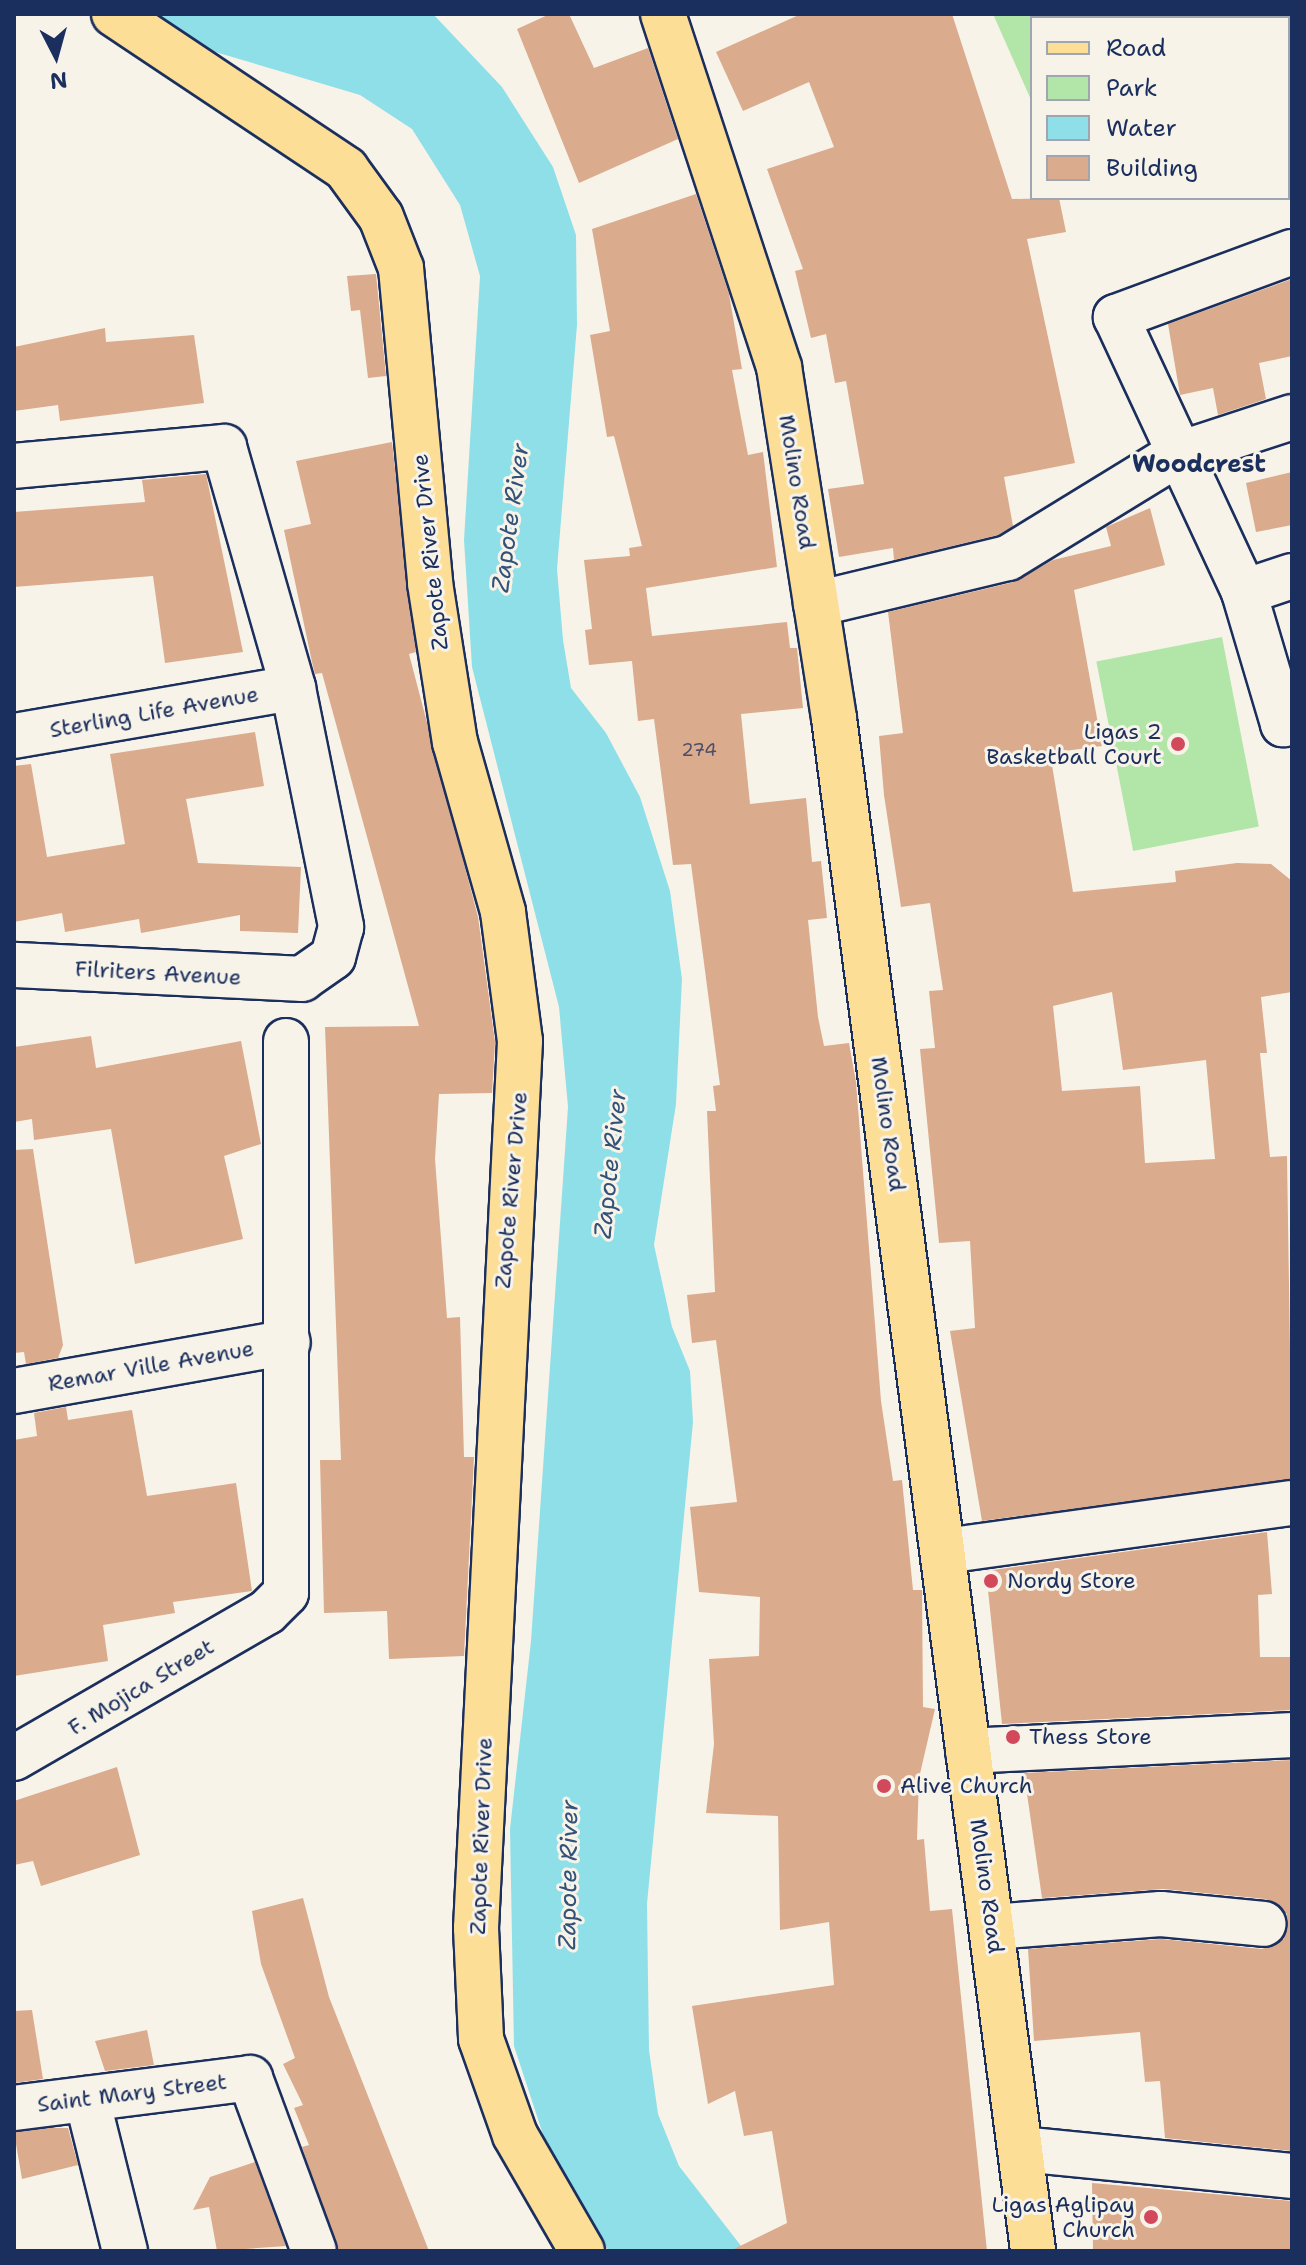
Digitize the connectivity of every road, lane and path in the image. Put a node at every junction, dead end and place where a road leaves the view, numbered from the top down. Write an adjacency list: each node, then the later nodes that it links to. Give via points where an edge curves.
1 (114, 14): 30 (main road, Zapote River Drive, via 346,169 381,217 401,268 430,583 453,728 503,912 520,1041 476,1928 481,2039 515,2135)
2 (663, 14): 9 (main road, Molino Road, via 779,367)
3 (1292, 252): 5 (street, via 1116,317)
4 (1292, 417): 5 (street)
5 (1176, 455): 8 (street); 9 (street, via 1008,558)
6 (14, 466): 10 (street, via 224,447)
7 (1292, 576): 8 (street)
8 (1244, 592): 11 (street, via 1283,724)
9 (816, 604): 18 (main road, Molino Road)
10 (293, 688): 12 (street, Sterling Life Avenue); 13 (street, Filriters Avenue, via 341,927 333,957 302,979)
11 (1292, 722)
12 (14, 736)
13 (14, 965)
14 (286, 1041): 15 (street)
15 (288, 1342): 16 (street, Remar Ville Avenue); 21 (street, F. Mojica Street, via 291,1568 286,1593 267,1612)
16 (14, 1391)
17 (1291, 1503): 18 (street)
18 (945, 1551): 20 (main road, Molino Road)
19 (1292, 1735): 20 (street)
20 (968, 1751): 23 (main road, Molino Road)
21 (14, 1758)
22 (1264, 1924): 23 (street, via 1161,1914)
23 (992, 1927): 26 (main road, Molino Road)
24 (87, 2099): 25 (street, Saint Mary Street); 28 (street); 29 (street, Saint Mary Street, via 250,2078)
25 (14, 2108)
26 (1022, 2149): 27 (street); 31 (main road, Molino Road)
27 (1292, 2176)
28 (125, 2251)
29 (314, 2251)
30 (582, 2251)
31 (1033, 2251)

